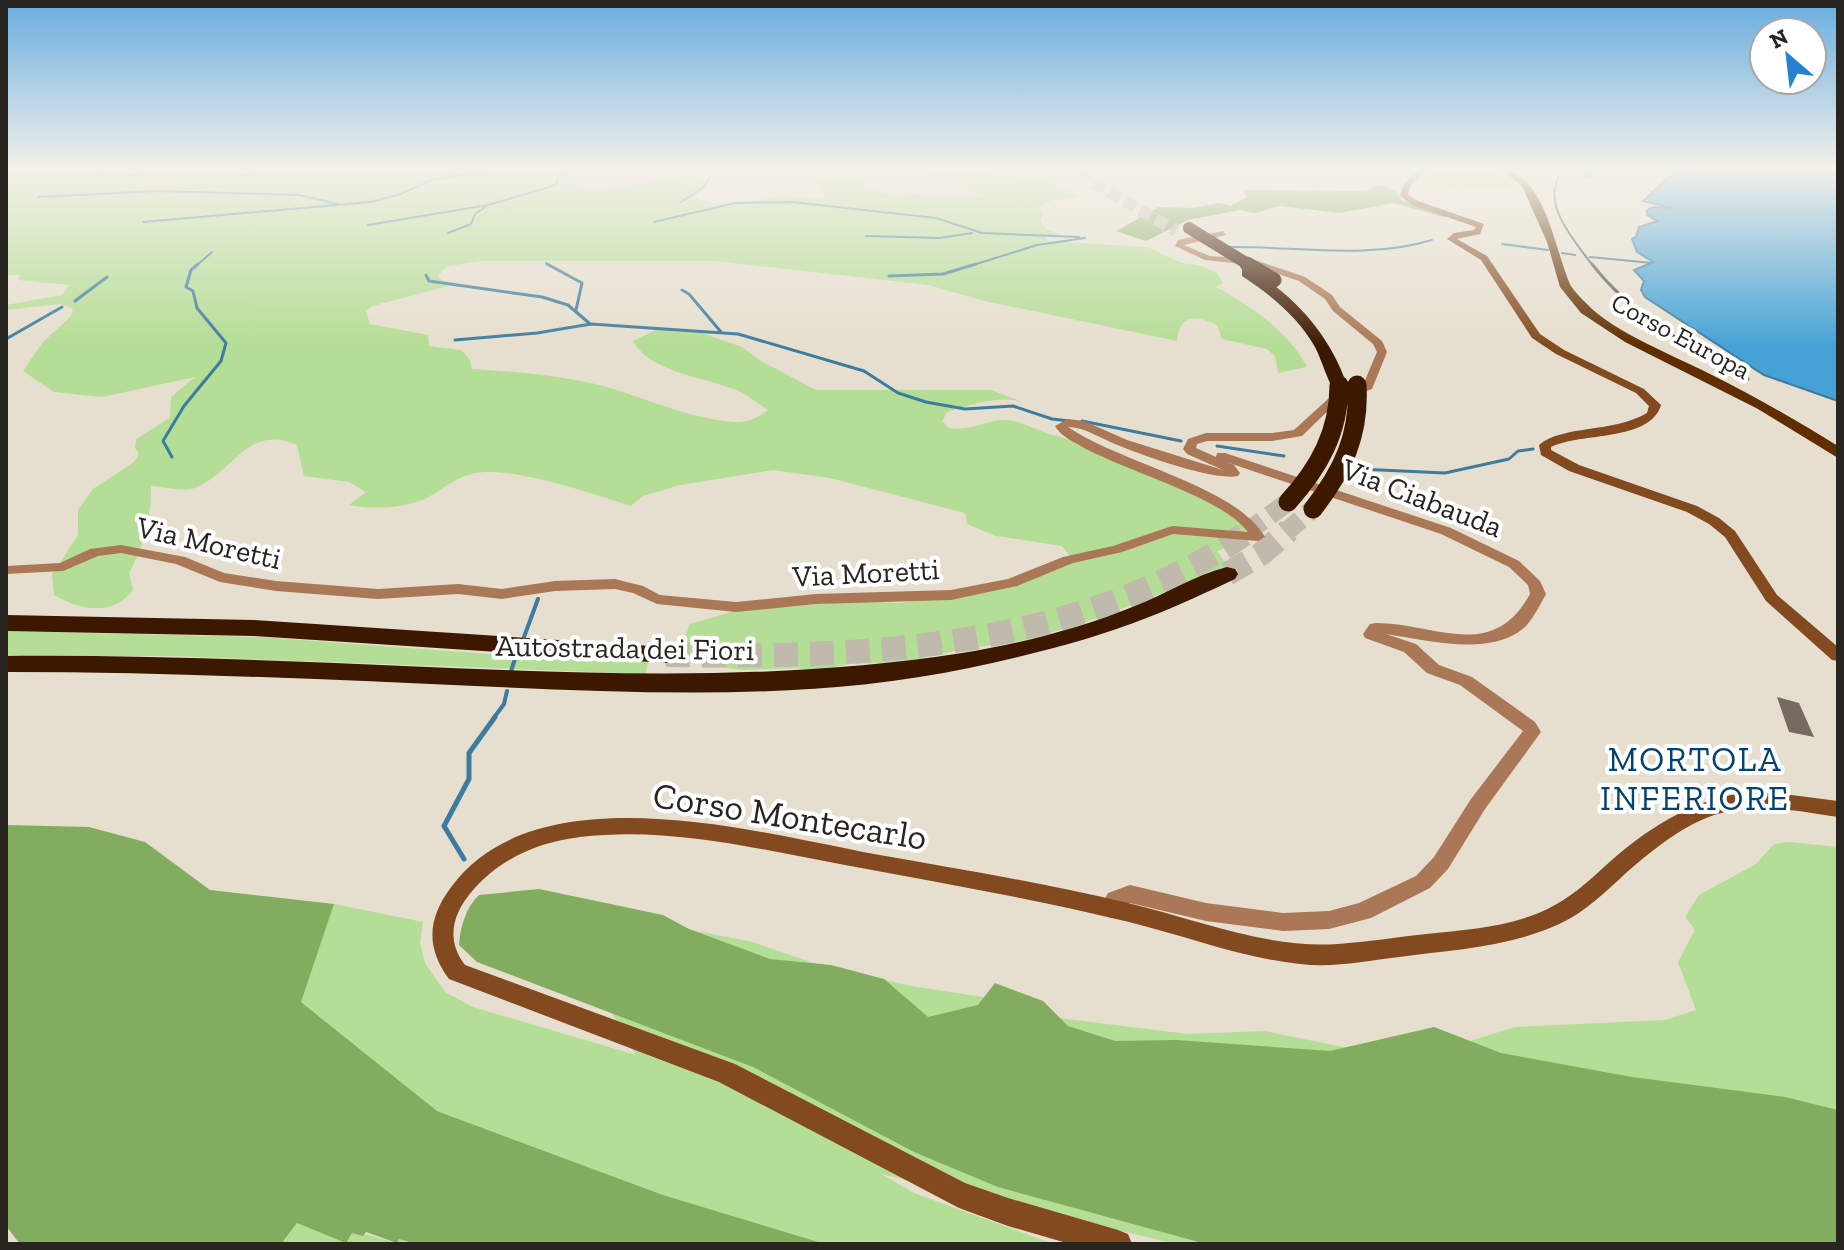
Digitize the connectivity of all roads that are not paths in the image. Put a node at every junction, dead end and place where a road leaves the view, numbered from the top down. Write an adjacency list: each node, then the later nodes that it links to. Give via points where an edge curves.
1 (1183, 229): 6 (highway, bridge, via 1292,306)
2 (1184, 229): 6 (highway, bridge, via 1304,303 1334,337)
3 (1479, 229): 15 (main road, via 1453,236 1452,241 1484,258 1531,333 1640,391 1655,405 1652,415 1635,425 1554,440 1545,445 1545,452 1714,521 1730,534 1771,598)
4 (1545, 229): 8 (main road, Corso Europa, via 1568,291 1585,310 1630,339 1763,406)
5 (1223, 233): 7 (street, via 1179,246 1208,258 1258,264 1302,279 1329,297 1382,352 1368,387 1333,400 1298,433)
6 (1348, 385): 9 (highway, bridge, via 1331,440 1313,475); 10 (highway, bridge, via 1359,419 1349,455)
7 (1192, 442): 11 (street, Via Moretti, via 1191,451 1233,473 1148,451 1080,424 1061,426 1103,453 1228,508 1258,537 1162,532 1068,560 1028,578 951,595 736,607 657,599 615,584 502,594 458,589 378,594 220,577 180,560 121,549 95,552 63,567); 18 (street, Via Ciabauda, via 1219,456 1446,531 1524,571 1538,594 1518,625 1503,634 1474,640 1376,628 1371,634 1410,648 1433,669 1466,681 1532,732 1441,863 1423,882 1363,911 1329,920 1283,922 1206,912 1130,894 1116,899)
8 (1838, 453)
9 (1288, 502)
10 (1313, 509)
11 (6, 570)
12 (1227, 574): 16 (highway, Autostrada dei Fiori, via 1135,617 1052,643 860,677 636,684)
13 (6, 623): 14 (highway, Autostrada dei Fiori, via 231,625)
14 (666, 655)
15 (1838, 656)
16 (6, 664)
17 (1838, 809): 18 (main road, Corso Montecarlo, via 1753,799 1713,803 1668,828 1567,909 1502,933 1301,954)
18 (1111, 909): 19 (main road, Corso Montecarlo, via 718,833 594,828 520,844 475,874 453,900 439,935 457,972 713,1068 959,1194)
19 (1118, 1244)

